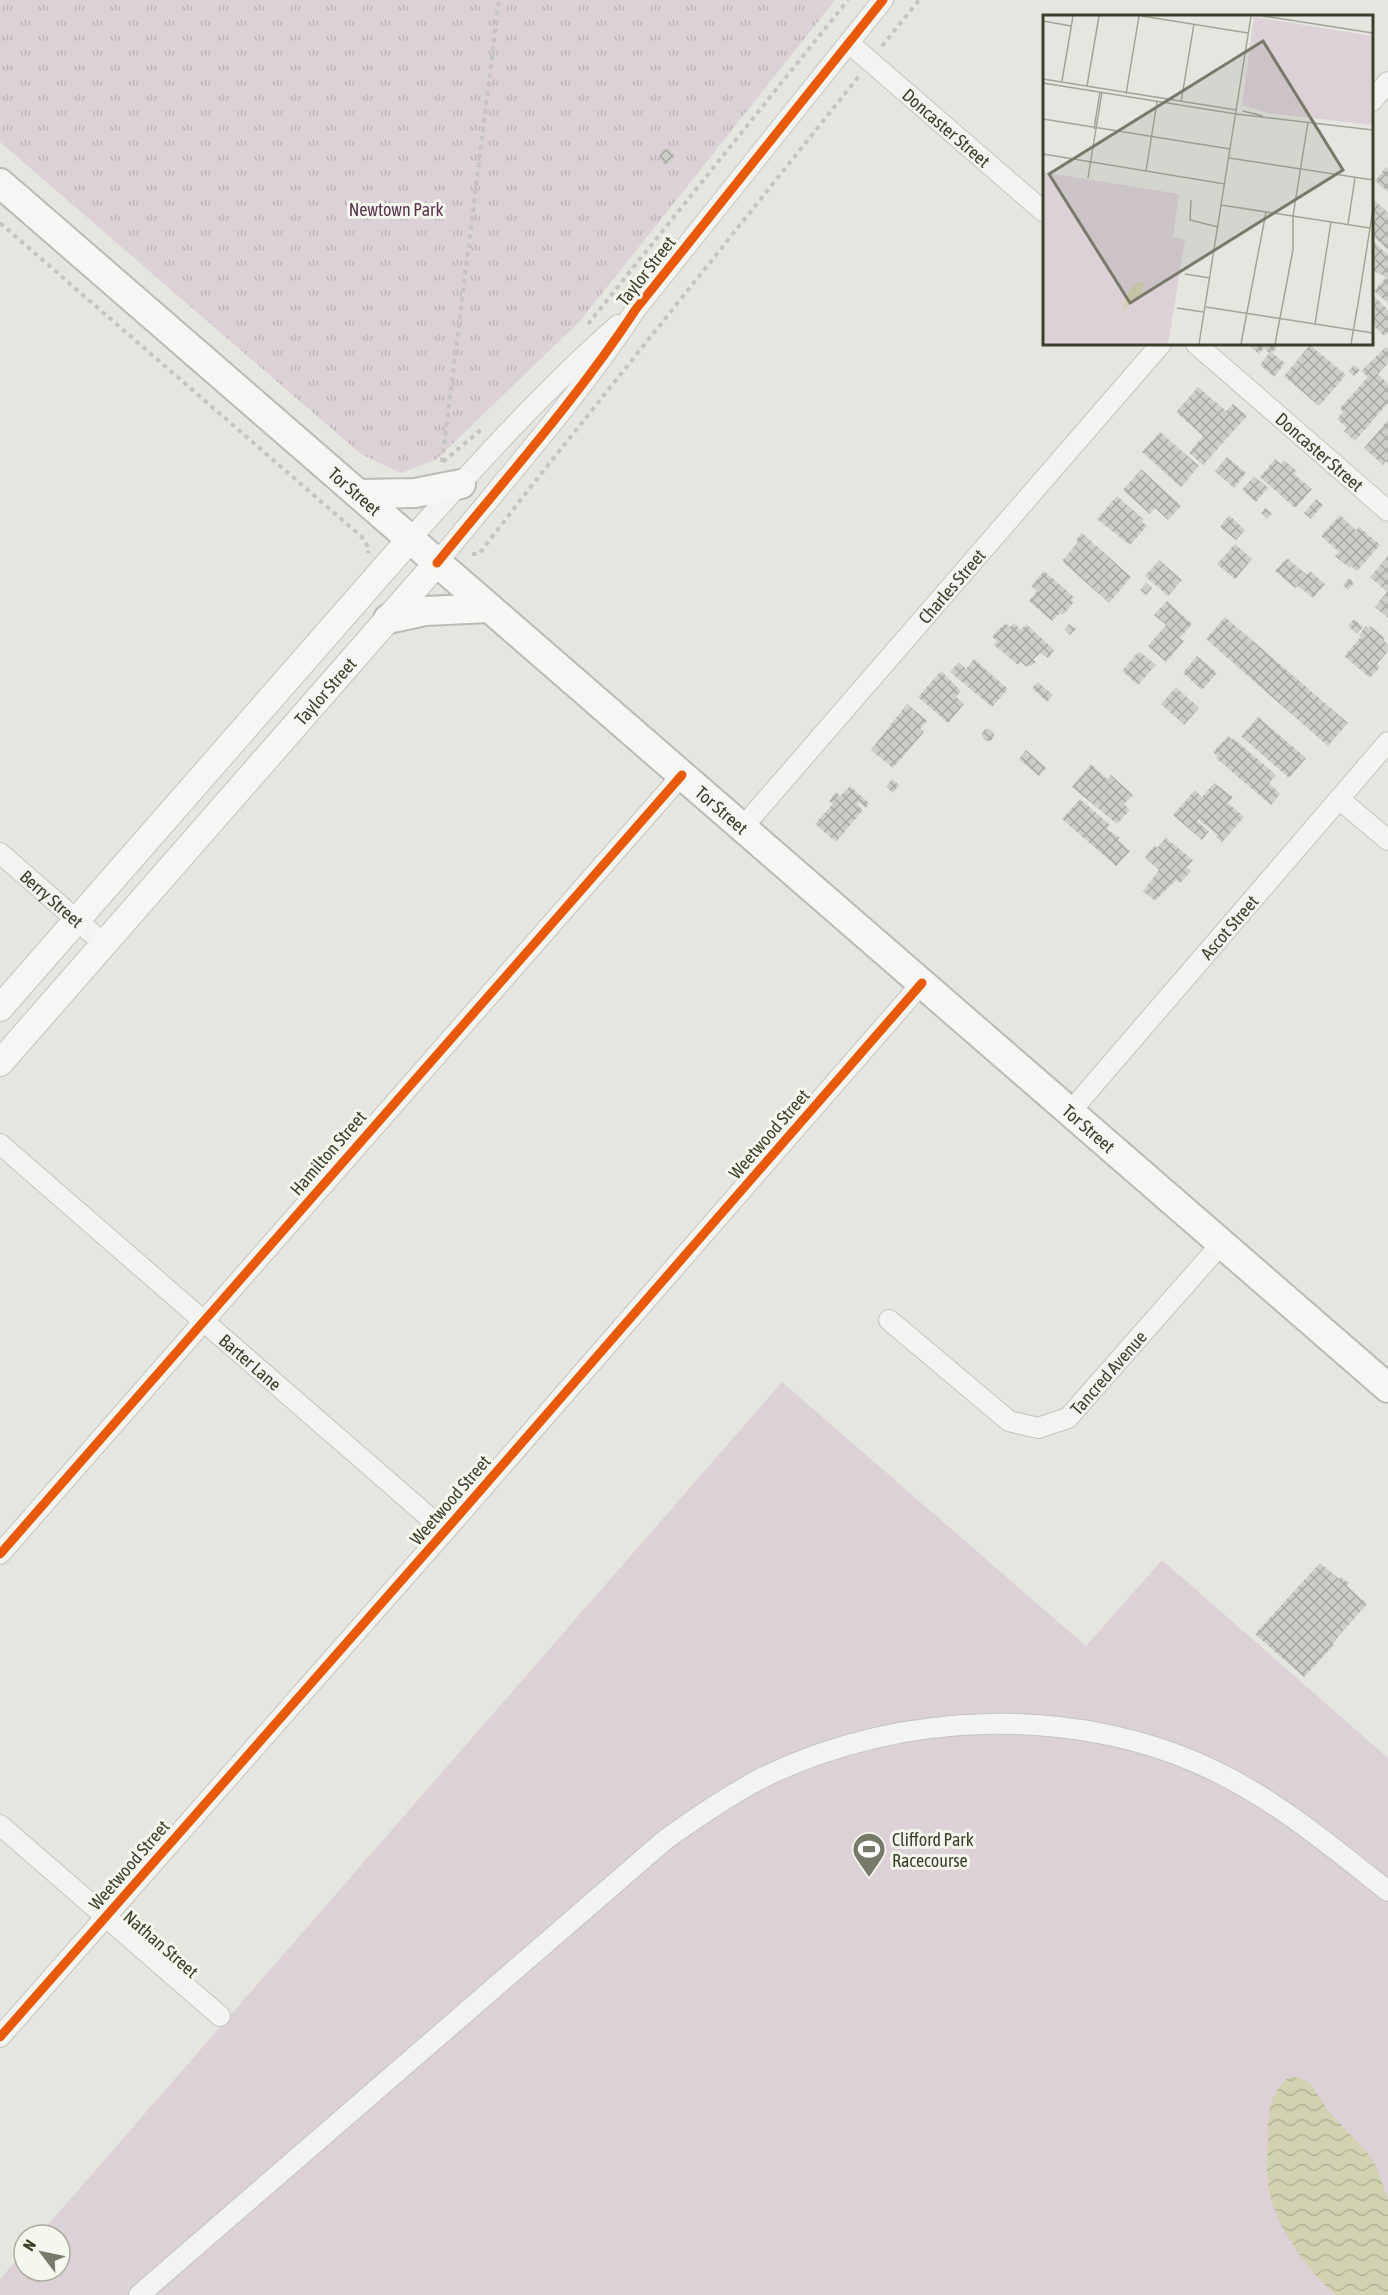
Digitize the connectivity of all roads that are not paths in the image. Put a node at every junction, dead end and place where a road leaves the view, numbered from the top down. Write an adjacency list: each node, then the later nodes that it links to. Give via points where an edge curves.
1 (883, 0): 2 (street, Taylor Street)
2 (849, 43): 6 (street, Doncaster Street); 7 (street, Taylor Street)
3 (1388, 82): 4 (street)
4 (1373, 99)
5 (0, 183): 11 (highway, Tor Street)
6 (1043, 211)
7 (636, 309): 10 (street, Taylor Street, via 591,348); 14 (street, Taylor Street, via 597,367)
8 (1160, 345): 20 (street, Charles Street)
9 (1197, 345): 12 (street, Doncaster Street)
10 (461, 484): 11 (highway, via 415,493); 13 (street, Taylor Street)
11 (360, 494): 13 (highway, Tor Street)
12 (1388, 511)
13 (411, 538): 14 (highway, Tor Street); 23 (main road, Taylor Street)
14 (437, 562): 15 (highway, Tor Street); 16 (main road, Taylor Street)
15 (489, 608): 16 (highway, via 425,611); 18 (highway, Tor Street)
16 (388, 619): 24 (main road, Taylor Street)
17 (1388, 742): 19 (street, Ascot Street)
18 (682, 775): 20 (highway, Tor Street); 31 (street, Hamilton Street)
19 (1339, 799): 21 (street); 28 (street, Ascot Street)
20 (742, 828): 25 (highway, Tor Street)
21 (1388, 840)
22 (0, 854): 23 (street, Berry Street)
23 (77, 921): 24 (street, Berry Street); 26 (main road, Taylor Street)
24 (104, 944): 27 (main road, Taylor Street)
25 (922, 983): 28 (highway, Tor Street); 34 (street, Weetwood Street)
26 (0, 1008)
27 (0, 1063)
28 (1070, 1112): 30 (highway, Tor Street)
29 (0, 1144): 31 (street, Barter Lane)
30 (1221, 1244): 32 (street, Tancred Avenue, via 1068,1418 1038,1428 1009,1421); 33 (highway, Tor Street)
31 (203, 1320): 34 (street, Barter Lane); 35 (street, Hamilton Street)
32 (889, 1320)
33 (1388, 1388)
34 (445, 1531): 38 (street, Weetwood Street)
35 (0, 1554)
36 (0, 1825): 38 (street, Nathan Street)
37 (1388, 1891): 41 (street, via 1255,1792 1216,1771 1146,1744 1061,1727 975,1724 896,1734 833,1750 730,1795 665,1840)
38 (105, 1917): 39 (street, Nathan Street); 40 (street, Weetwood Street)
39 (220, 2016)
40 (0, 2037)
41 (139, 2295)

